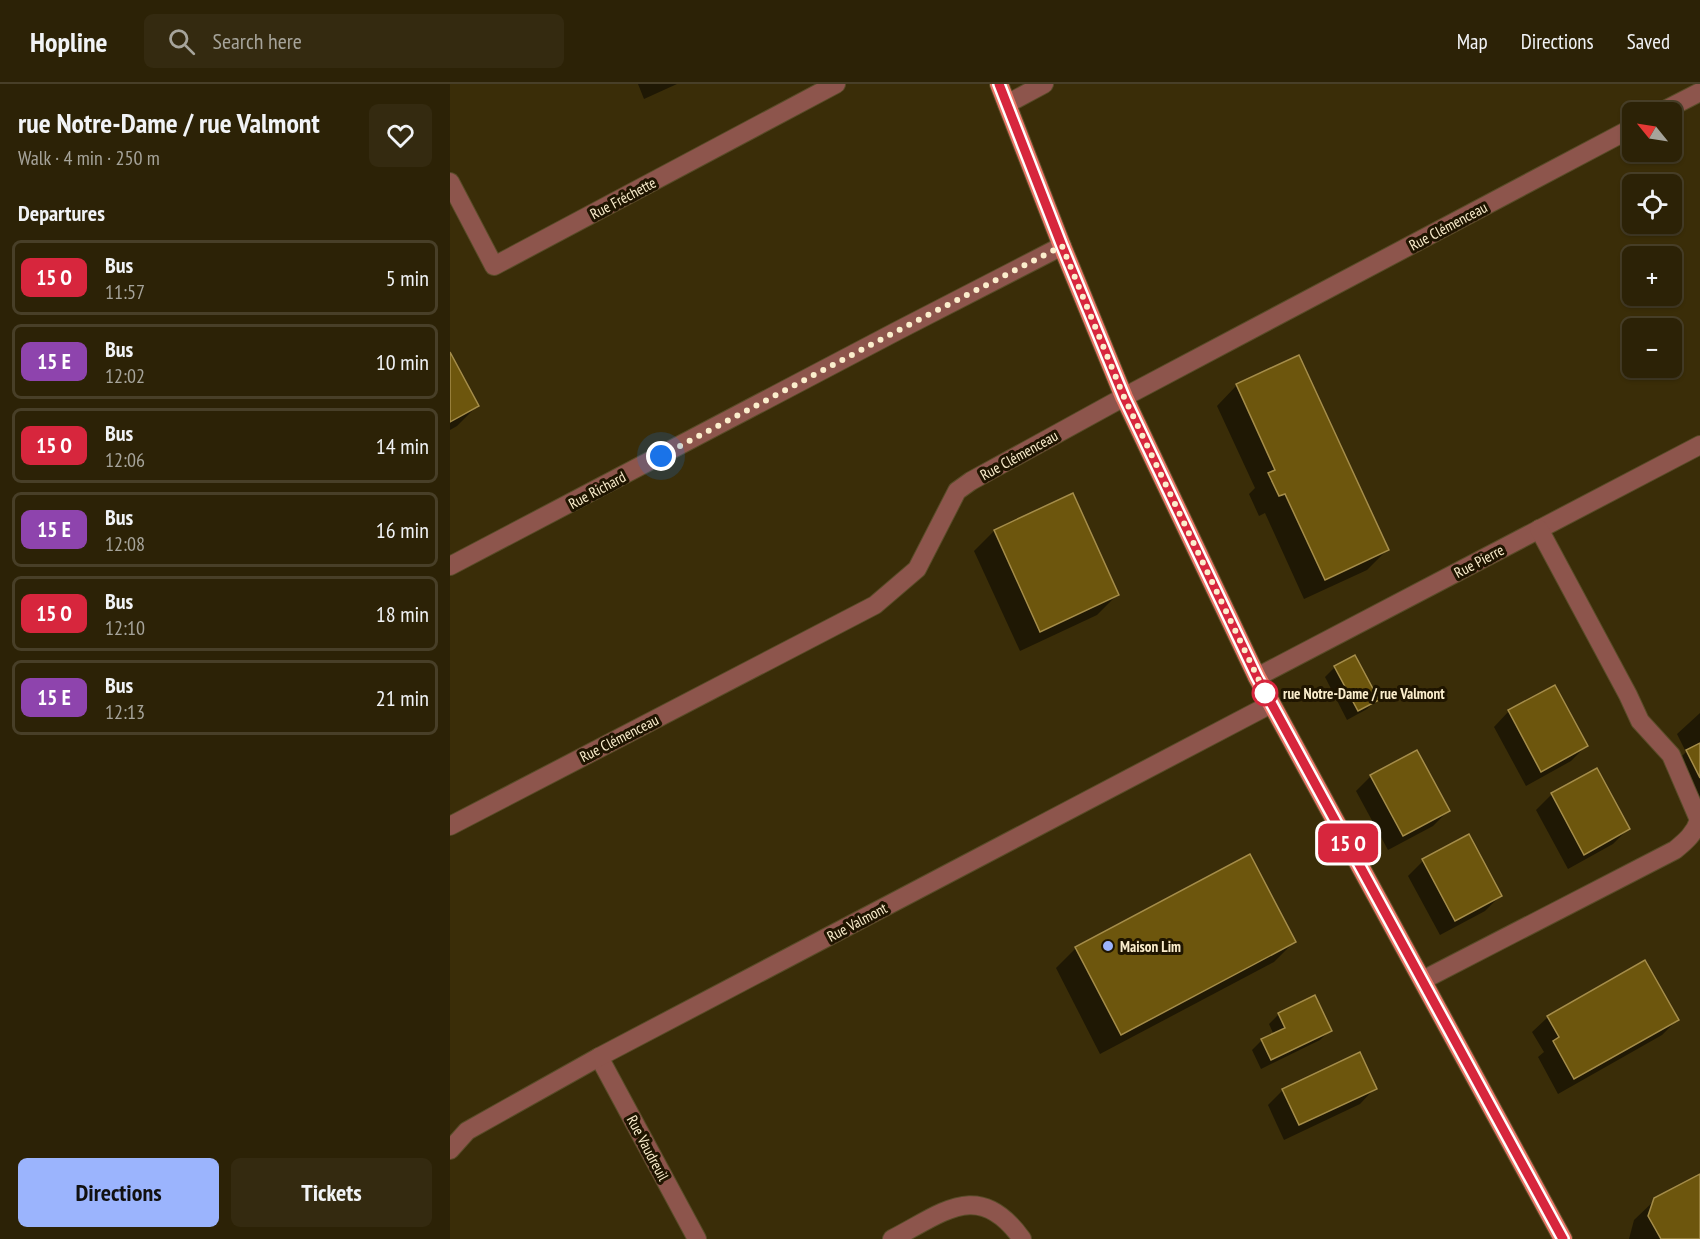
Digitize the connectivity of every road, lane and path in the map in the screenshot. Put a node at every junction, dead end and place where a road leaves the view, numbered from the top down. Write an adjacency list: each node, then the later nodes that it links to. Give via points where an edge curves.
1 (836, 84): 8 (street, Rue Fréchette, via 494,266)
2 (999, 84): 6 (main road)
3 (1044, 84): 6 (street)
4 (1700, 92): 5 (street)
5 (1680, 102)
6 (1007, 104): 9 (main road)
7 (1622, 133): 10 (street, Rue Clémenceau)
8 (450, 182)
9 (1062, 246): 10 (main road); 13 (street, Rue Richard)
10 (1124, 397): 14 (main road); 16 (street, Rue Clémenceau, via 957,491 917,569 874,605)
11 (1700, 445): 12 (street, Rue Pierre)
12 (1539, 529): 14 (street, Rue Pierre); 17 (street, via 1640,721 1671,755 1699,820 1691,836 1675,850)
13 (450, 566)
14 (1257, 677): 15 (main road)
15 (1271, 704): 17 (main road); 18 (street, Rue Valmont)
16 (450, 826)
17 (1423, 980): 23 (main road)
18 (599, 1057): 19 (street, Rue Valmont, via 467,1131); 20 (street, Rue Vaudreuil)
19 (450, 1150)
20 (697, 1239)
21 (892, 1239): 22 (street, via 960,1205 981,1205 1004,1217)
22 (1022, 1239)
23 (1563, 1239)

